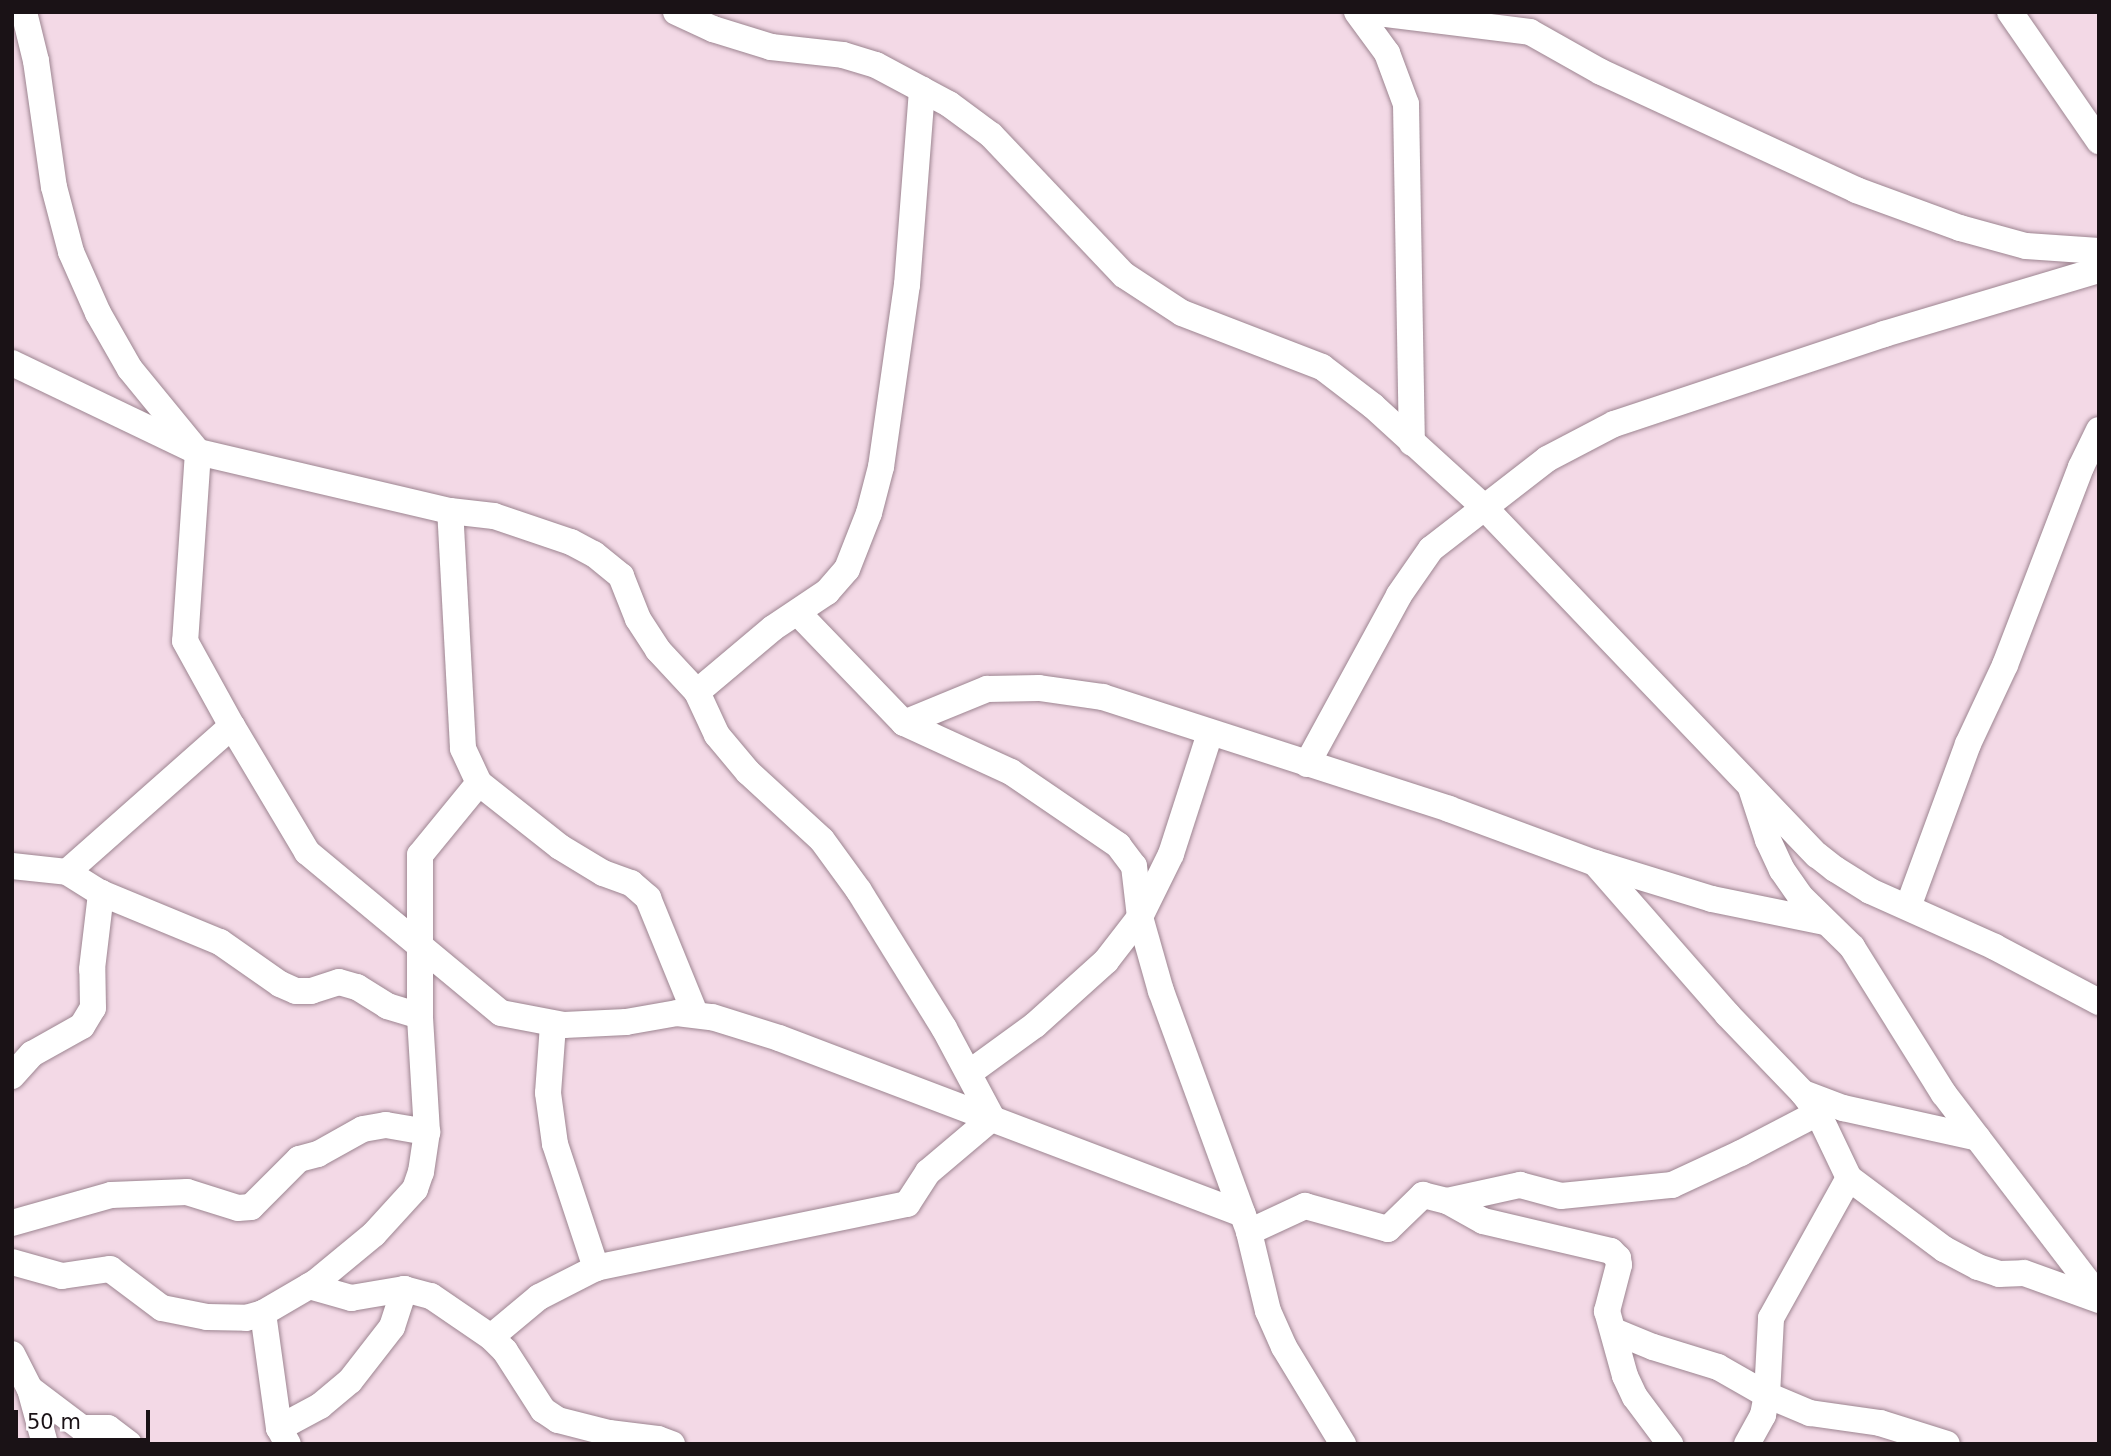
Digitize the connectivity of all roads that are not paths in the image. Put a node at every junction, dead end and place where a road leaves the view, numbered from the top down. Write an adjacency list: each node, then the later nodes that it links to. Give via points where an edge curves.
1 (24, 12): 14 (street, via 36,61 54,187 71,252 130,369)
2 (676, 12): 7 (street, via 771,47 843,55 876,65)
3 (1357, 12): 13 (street, via 1387,53 1406,104)
4 (1370, 12): 6 (street)
5 (2010, 12): 8 (street)
6 (1532, 22): 9 (street, via 1601,72 1856,190 1960,228 2026,246)
7 (922, 90): 13 (street, via 991,135 1124,275 1182,313 1322,367); 17 (street, via 907,285 881,467 847,569)
8 (2099, 141)
9 (2099, 251)
10 (2099, 270): 15 (street, via 1884,334 1614,424 1548,459)
11 (12, 362): 14 (street)
12 (2099, 430): 29 (street, via 2005,665 1968,744)
13 (1412, 443): 15 (street)
14 (198, 452): 16 (street); 20 (street, via 185,641)
15 (1483, 506): 22 (street, via 1431,549 1399,595); 24 (street)
16 (450, 511): 18 (street, via 494,516 594,554 621,576 638,619 658,650); 23 (street, via 463,748)
17 (799, 614): 18 (street, via 773,628); 19 (street)
18 (696, 692): 37 (street, via 717,735 748,772 822,840 859,891)
19 (904, 723): 21 (street, via 987,689 1039,688 1103,697); 30 (street, via 1012,772 1118,845 1134,866)
20 (232, 726): 27 (street); 32 (street, via 307,852)
21 (1210, 733): 22 (street); 30 (street, via 1171,853)
22 (1307, 764): 25 (street, via 1449,809)
23 (479, 783): 32 (street, via 420,855); 34 (street, via 561,847 603,873 631,883 648,898)
24 (1750, 783): 29 (street, via 1835,869); 31 (street, via 1782,870)
25 (1595, 863): 31 (street, via 1712,899); 39 (street)
26 (12, 866): 27 (street)
27 (67, 872): 28 (street)
28 (102, 893): 35 (street, via 220,942 296,992 339,982 358,987 387,1006); 38 (street, via 92,969 93,1008 82,1026 32,1054)
29 (1908, 907): 33 (street)
30 (1140, 917): 37 (street, via 1096,971 1035,1025); 46 (street, via 1161,991)
31 (1825, 922): 42 (street, via 1852,947 1944,1094)
32 (420, 947): 35 (street); 36 (street, via 501,1013)
33 (2099, 1002)
34 (695, 1013): 36 (street); 40 (street, via 779,1038)
35 (420, 1016): 41 (street)
36 (553, 1025): 48 (street, via 548,1093 555,1144)
37 (969, 1073): 40 (street)
38 (12, 1076)
39 (1811, 1103): 42 (street); 43 (street); 44 (street, via 1730,1159 1672,1185 1561,1196 1520,1185)
40 (992, 1118): 46 (street); 48 (street, via 928,1172 907,1204)
41 (427, 1132): 45 (street, via 386,1125 363,1129 318,1154 299,1158 251,1207 238,1208 187,1192 111,1195); 49 (street, via 415,1189 374,1234)
42 (1978, 1139): 51 (street)
43 (1849, 1178): 51 (street, via 1944,1250 1978,1267 1999,1274 2024,1273); 57 (street, via 1771,1318)
44 (1447, 1201): 46 (street, via 1423,1195 1388,1228 1305,1206); 53 (street, via 1483,1221 1615,1255 1619,1265 1607,1311)
45 (12, 1223)
46 (1246, 1223): 63 (street, via 1268,1311 1284,1347)
47 (12, 1262): 52 (street, via 62,1276 110,1269 162,1308 230,1320)
48 (596, 1268): 54 (street, via 539,1297)
49 (309, 1286): 50 (street, via 351,1297); 52 (street)
50 (404, 1289): 54 (street, via 431,1296); 58 (street, via 392,1327 350,1381)
51 (2099, 1299)
52 (263, 1313): 58 (street)
53 (1614, 1331): 57 (street, via 1718,1367); 64 (street, via 1635,1397)
54 (491, 1337): 59 (street, via 543,1410)
55 (12, 1353): 56 (street)
56 (30, 1389): 60 (street); 61 (street, via 82,1428 108,1428)
57 (1767, 1395): 65 (street, via 1763,1415); 66 (street, via 1810,1413 1880,1423)
58 (284, 1436)
59 (592, 1436): 62 (street)
60 (45, 1444)
61 (129, 1444)
62 (672, 1444)
63 (1343, 1444)
64 (1670, 1444)
65 (1747, 1444)
66 (1947, 1444)

